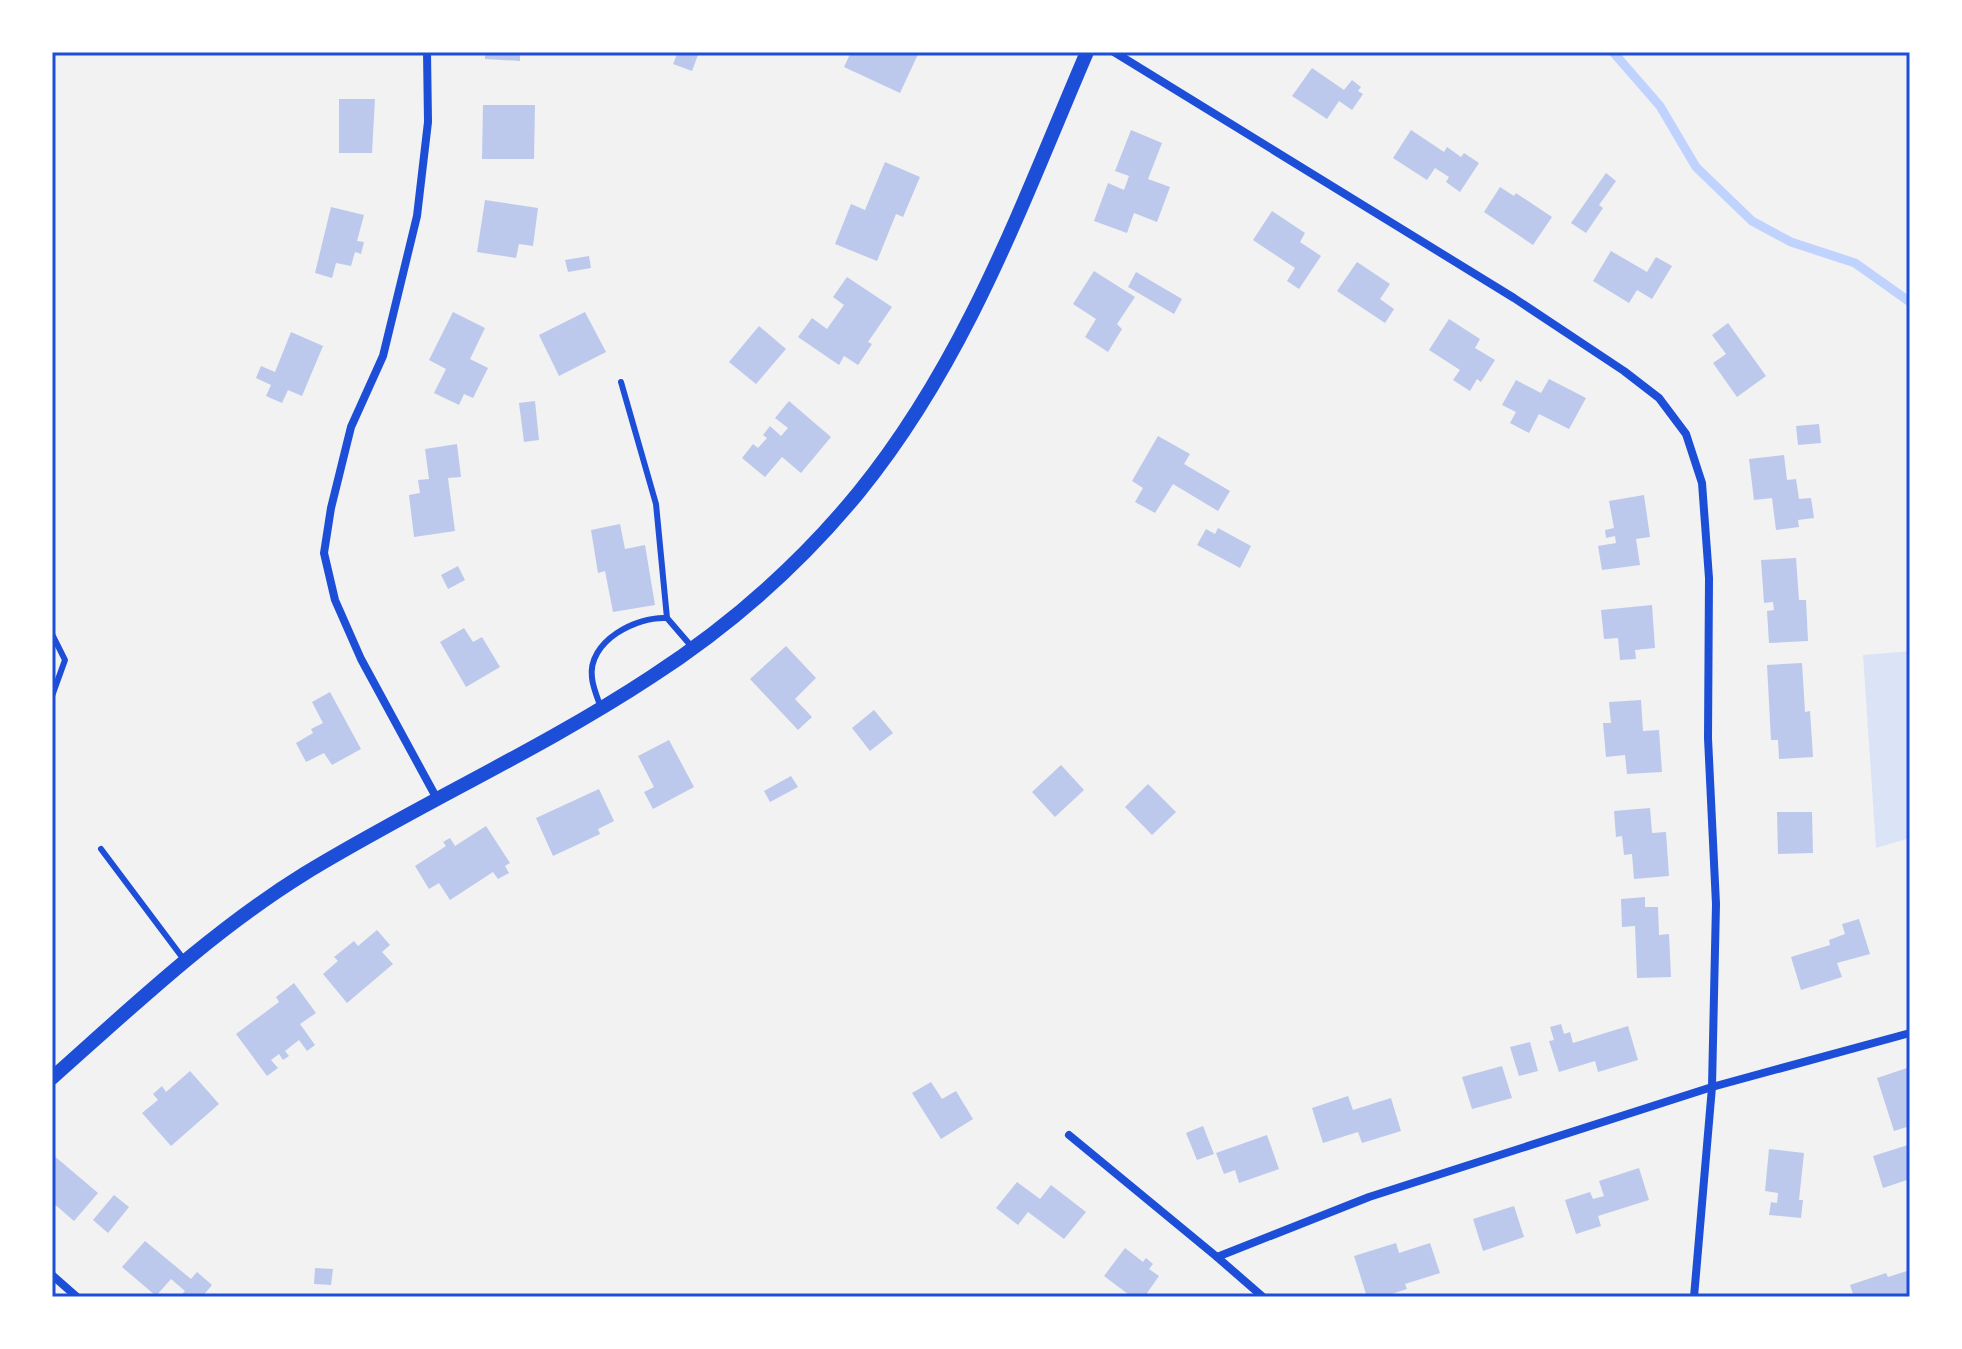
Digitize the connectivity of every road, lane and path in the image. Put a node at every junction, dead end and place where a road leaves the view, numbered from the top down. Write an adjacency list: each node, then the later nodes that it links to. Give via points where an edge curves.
1 (427, 52): 10 (street, via 428,122 417,216 383,356 351,427 324,553 335,600 361,659)
2 (1087, 52): 7 (street, via 981,298 905,431 814,542 767,588)
3 (1114, 52): 15 (street, via 1612,363 1659,398 1686,434 1702,483 1709,578 1708,738 1716,904)
4 (621, 382): 5 (lane, via 656,504)
5 (667, 618): 7 (lane); 9 (lane, via 637,622 600,649 591,676)
6 (52, 634): 8 (lane, via 65,660)
7 (692, 647): 9 (street)
8 (52, 696)
9 (601, 708): 10 (street)
10 (436, 797): 12 (street, via 301,876)
11 (101, 849): 12 (lane)
12 (185, 961): 14 (street)
13 (1910, 1033): 15 (street)
14 (52, 1078)
15 (1712, 1087): 17 (street, via 1369,1197); 21 (street)
16 (1069, 1135): 17 (street)
17 (1217, 1257): 20 (street)
18 (52, 1275): 19 (street)
19 (77, 1297)
20 (1263, 1297)
21 (1694, 1297)

